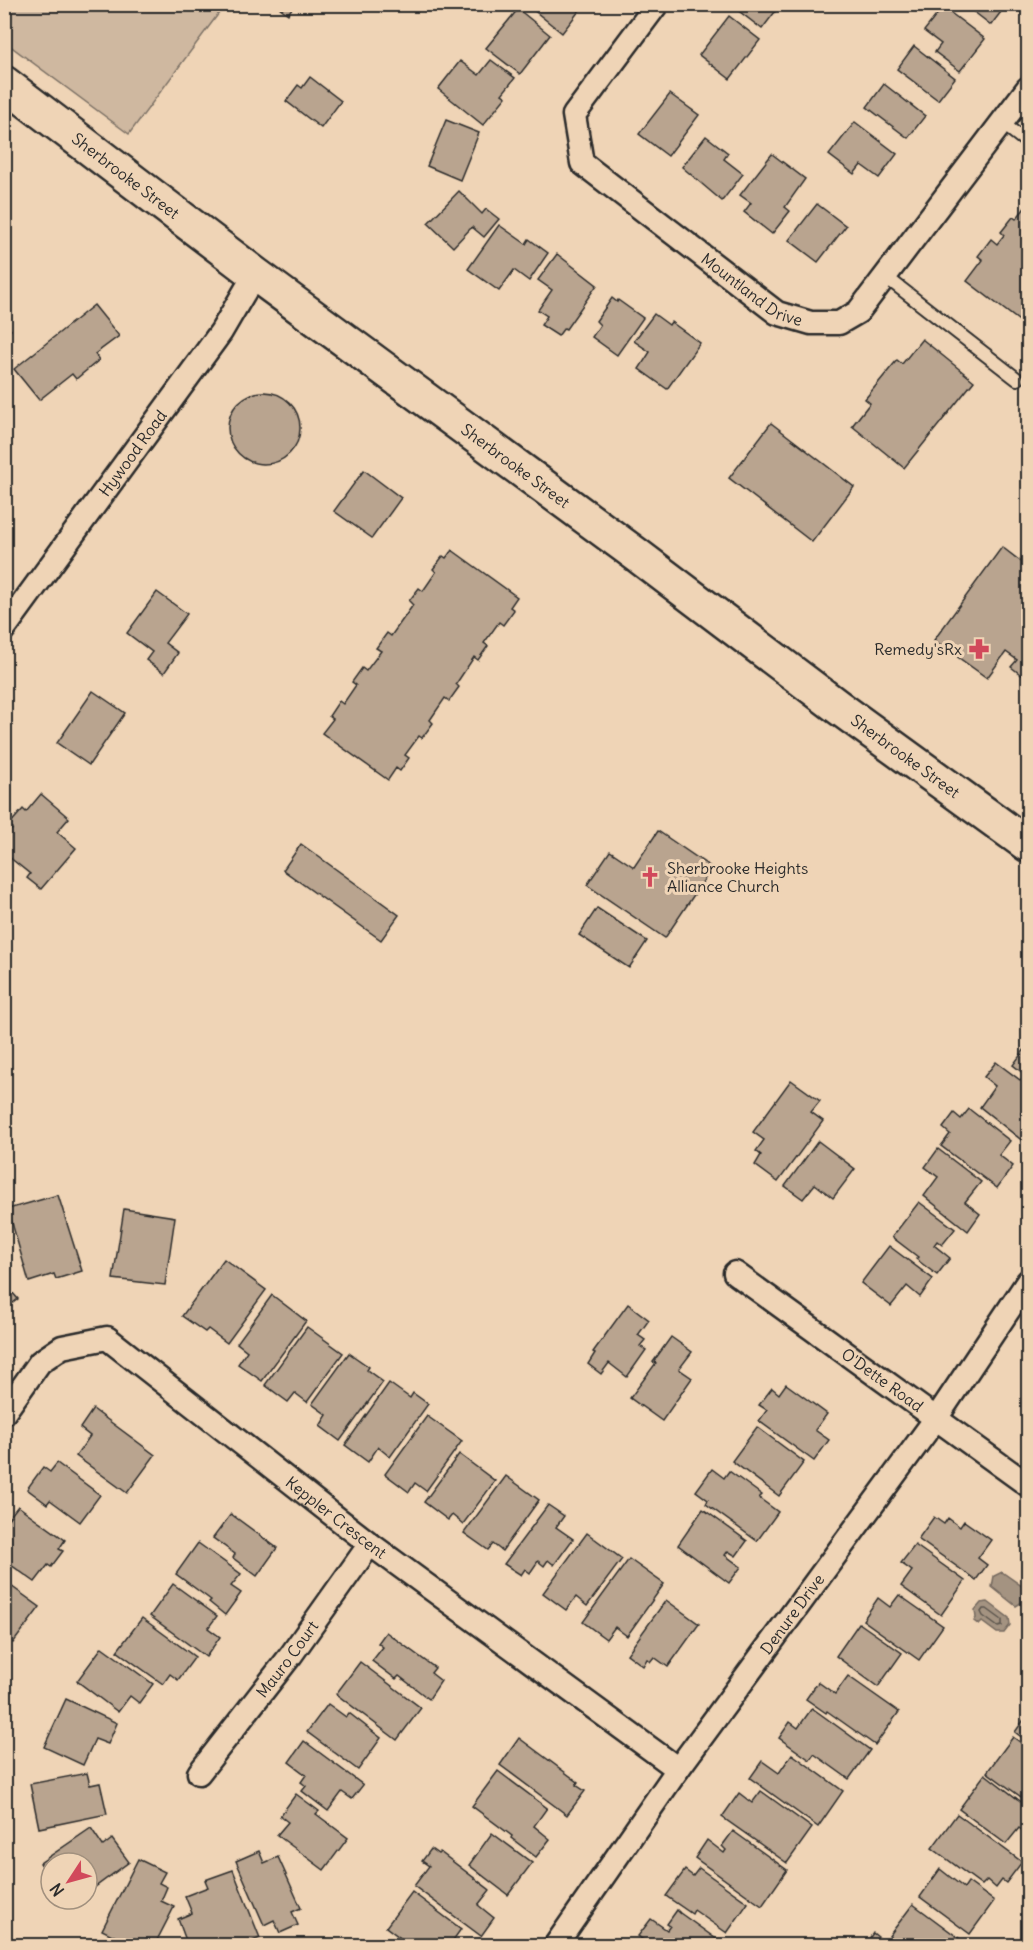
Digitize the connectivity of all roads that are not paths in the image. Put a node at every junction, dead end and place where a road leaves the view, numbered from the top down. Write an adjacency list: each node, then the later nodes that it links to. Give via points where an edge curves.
1 (657, 4): 7 (street, Mountland Drive, via 574,115 582,163 777,313 811,323 838,323 858,312)
2 (4, 83): 6 (main road, Sherbrooke Street)
3 (1029, 88): 4 (street, Mountland Drive)
4 (1002, 123): 5 (lane); 7 (street, Mountland Drive)
5 (1029, 143)
6 (255, 274): 9 (street, Hywood Road, via 221,332); 10 (main road, Sherbrooke Street)
7 (886, 277): 8 (lane)
8 (1017, 379)
9 (4, 629)
10 (1029, 845)
11 (735, 1273): 14 (street, O'Dette Road)
12 (1029, 1281): 14 (street, Denure Drive)
13 (4, 1413): 16 (street, Keppler Crescent, via 40,1362 62,1347 107,1338)
14 (938, 1417): 15 (street, O'Dette Road); 17 (street, Denure Drive)
15 (1029, 1485)
16 (370, 1544): 17 (street, Keppler Crescent); 18 (street, Mauro Court)
17 (678, 1769): 19 (street, Denure Drive)
18 (199, 1773)
19 (555, 1946)

